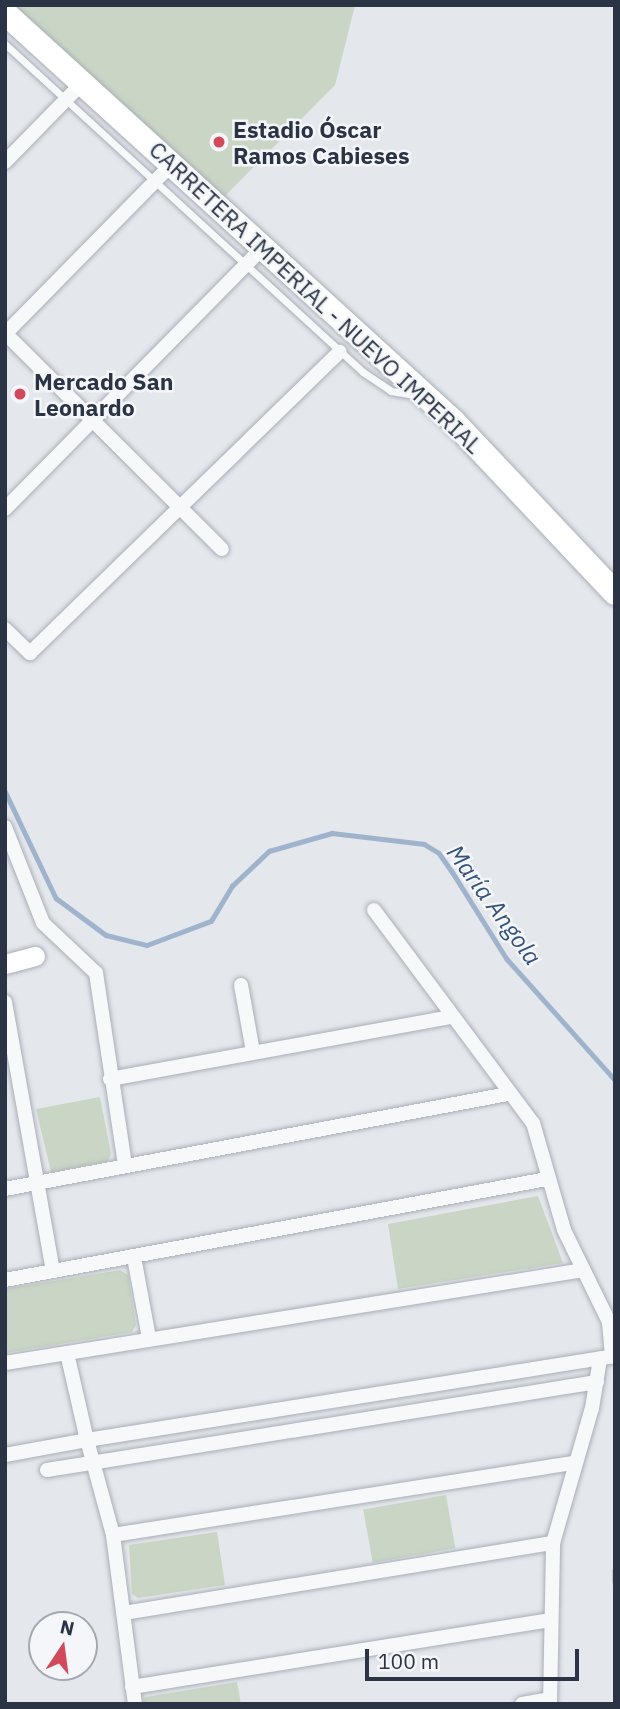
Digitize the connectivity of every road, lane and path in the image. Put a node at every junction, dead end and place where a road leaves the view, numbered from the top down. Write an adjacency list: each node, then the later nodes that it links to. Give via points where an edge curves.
1 (7, 21): 3 (highway, CARRETERA IMPERIAL - NUEVO IMPERIAL, via 37,42)
2 (5, 44): 3 (lane)
3 (74, 91): 4 (street); 5 (highway, CARRETERA IMPERIAL - NUEVO IMPERIAL)
4 (5, 162)
5 (163, 173): 6 (highway, CARRETERA IMPERIAL - NUEVO IMPERIAL); 7 (street)
6 (254, 256): 8 (lane); 9 (highway, CARRETERA IMPERIAL - NUEVO IMPERIAL); 10 (street)
7 (5, 333): 10 (street)
8 (340, 352): 9 (lane, via 391,391); 11 (street)
9 (426, 396): 14 (highway, CARRETERA IMPERIAL - NUEVO IMPERIAL, via 508,476)
10 (93, 421): 11 (street); 12 (street)
11 (178, 506): 13 (street); 15 (street, via 30,653)
12 (5, 509)
13 (222, 550)
14 (615, 593)
15 (5, 629)
16 (5, 827): 25 (street, via 43,923 96,973)
17 (374, 910): 22 (street)
18 (34, 956): 19 (street)
19 (5, 964)
20 (241, 985): 24 (street)
21 (5, 1002): 23 (street)
22 (451, 1017): 24 (street); 26 (street)
23 (10, 1052): 29 (street)
24 (253, 1052): 25 (street)
25 (110, 1079): 27 (street)
26 (508, 1094): 27 (street); 28 (street, via 533,1123)
27 (125, 1165): 29 (street)
28 (547, 1179): 31 (street); 32 (street)
29 (38, 1183): 30 (street); 33 (street)
30 (5, 1189)
31 (134, 1257): 33 (street); 35 (street)
32 (584, 1270): 35 (street); 37 (street, via 609,1322)
33 (53, 1271): 34 (street)
34 (5, 1280)
35 (149, 1338): 36 (street)
36 (67, 1353): 38 (street); 40 (street)
37 (609, 1357): 39 (street); 40 (street)
38 (5, 1363)
39 (597, 1382): 42 (street); 43 (street)
40 (87, 1440): 41 (street); 43 (street)
41 (5, 1455)
42 (573, 1462): 45 (street); 46 (street)
43 (93, 1464): 44 (street); 45 (street)
44 (47, 1470)
45 (113, 1535): 47 (street)
46 (553, 1543): 47 (street); 48 (street)
47 (124, 1613): 49 (street)
48 (548, 1620): 49 (street); 50 (street)
49 (132, 1687): 51 (street)
50 (550, 1702): 52 (street)
51 (135, 1704)
52 (522, 1704)

